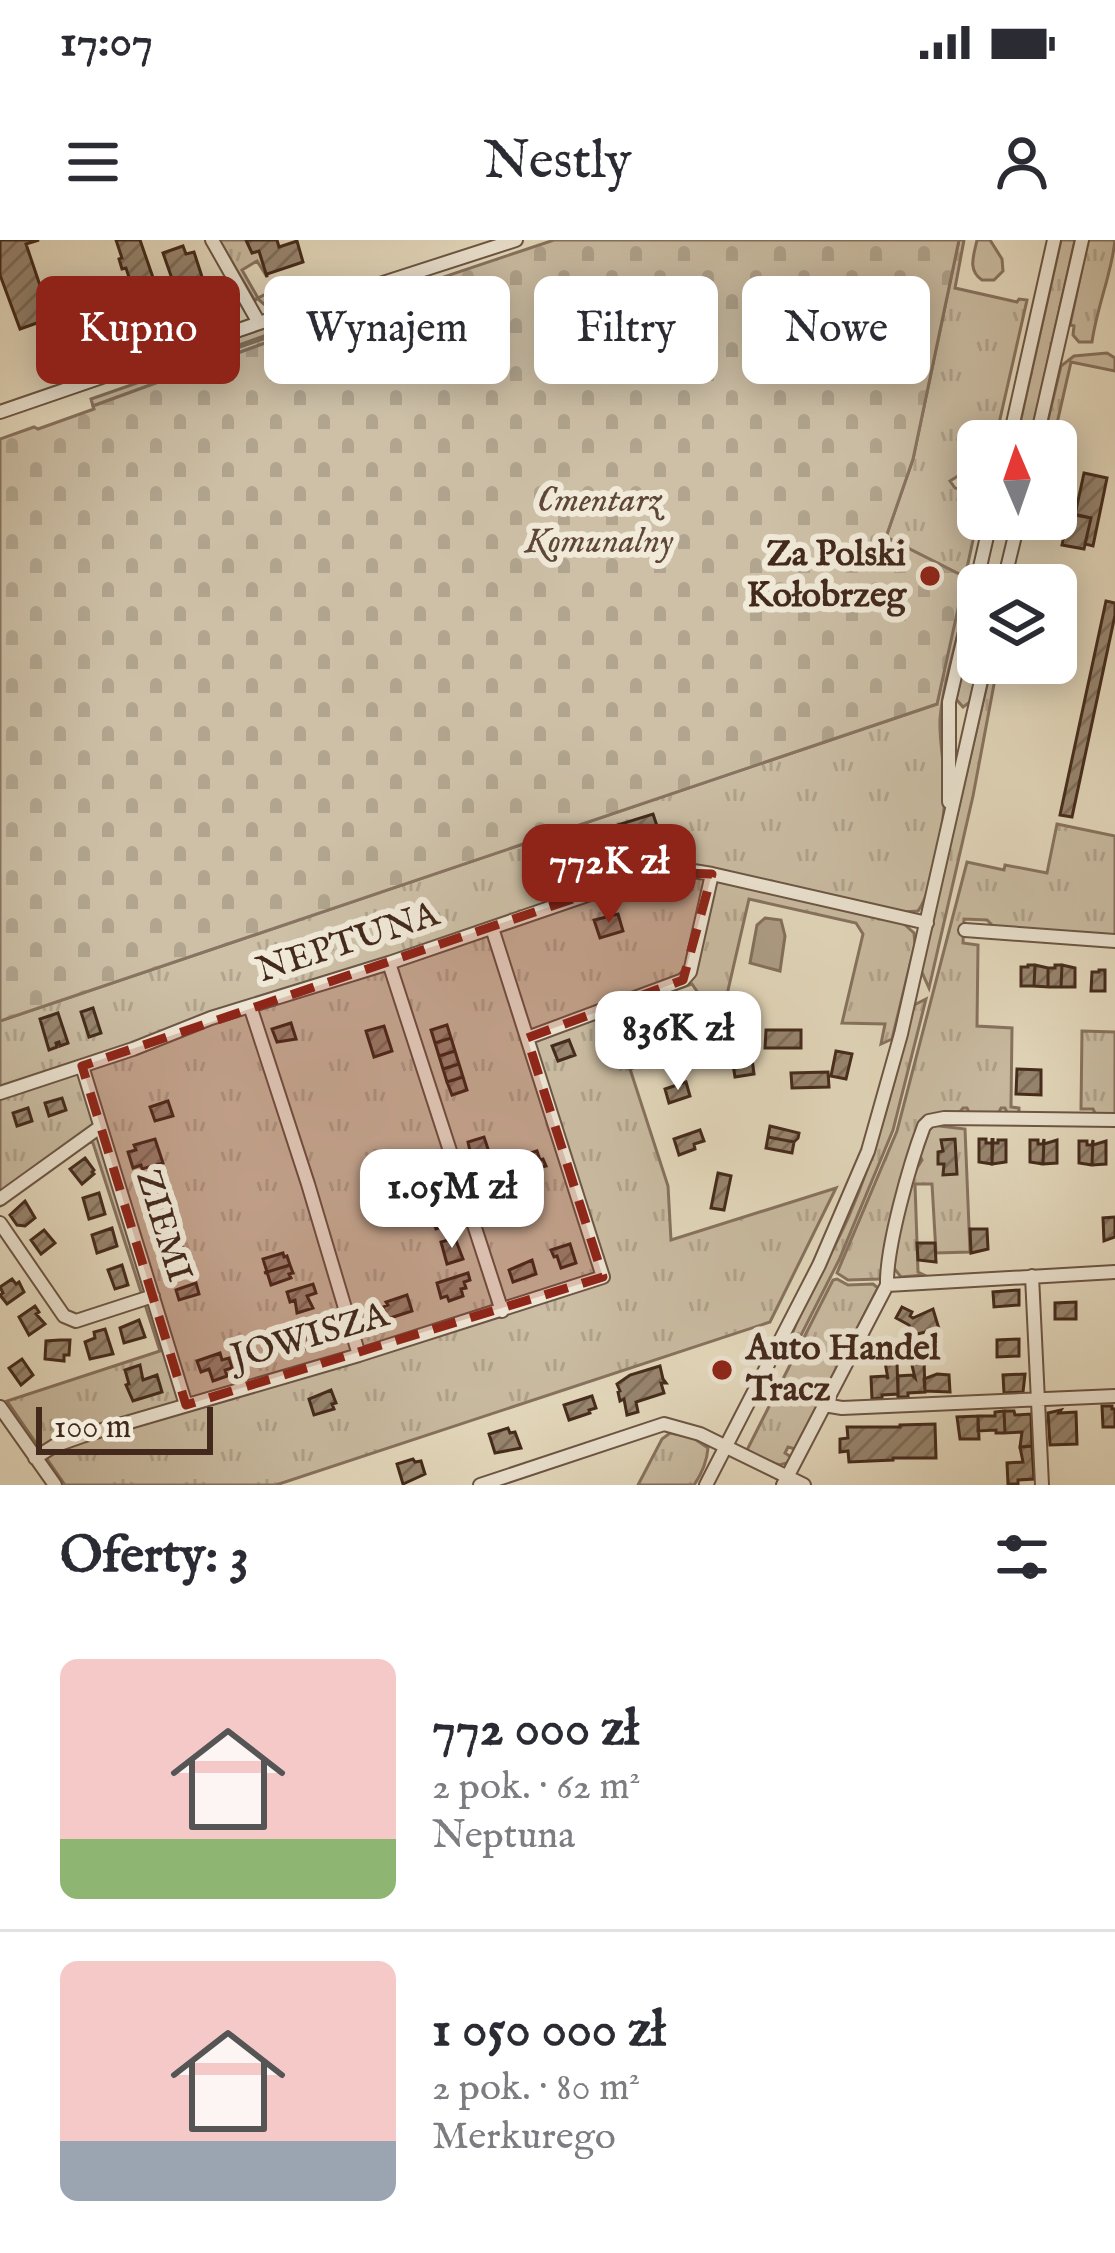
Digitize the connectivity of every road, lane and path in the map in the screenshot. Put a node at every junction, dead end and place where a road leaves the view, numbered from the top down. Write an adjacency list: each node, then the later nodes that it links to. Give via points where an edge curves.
1 (212, 240): 5 (street)
2 (516, 240): 5 (street)
3 (1054, 240): 7 (street)
4 (1082, 240): 8 (street)
5 (259, 323): 6 (street)
6 (0, 412)
7 (1015, 420)
8 (1041, 420)
9 (986, 540): 11 (street)
10 (980, 684): 12 (street)
11 (948, 710): 12 (street); 13 (street)
12 (974, 714): 13 (street)
13 (950, 821): 15 (street)
14 (712, 874): 15 (street, NEPTUNA); 16 (street, NEPTUNA, via 652,872); 21 (street, via 683,980)
15 (927, 923): 39 (street, via 885,1098 851,1195)
16 (492, 928): 19 (street, NEPTUNA); 21 (street)
17 (965, 930): 18 (street)
18 (1115, 941)
19 (389, 963): 20 (street, NEPTUNA); 32 (street)
20 (250, 1006): 22 (street, NEPTUNA); 33 (street)
21 (527, 1038): 32 (street, JOWISZA, via 603,1277)
22 (82, 1066): 23 (street, NEPTUNA); 25 (street, ZIEMI)
23 (0, 1093)
24 (1115, 1120): 30 (street, via 929,1120 906,1184)
25 (100, 1127): 26 (street); 31 (street, ZIEMI)
26 (0, 1199)
27 (0, 1223): 31 (street, via 64,1316 76,1321)
28 (1115, 1272): 29 (street)
29 (1032, 1276): 30 (street); 35 (street)
30 (886, 1285): 37 (street)
31 (153, 1296): 36 (street, ZIEMI)
32 (502, 1310): 33 (street, JOWISZA)
33 (359, 1355): 36 (street, JOWISZA)
34 (1115, 1396): 35 (street)
35 (1038, 1399): 37 (street); 46 (street)
36 (186, 1405): 40 (street, JOWISZA)
37 (824, 1405): 41 (street)
38 (0, 1407): 40 (street)
39 (725, 1448): 41 (street); 43 (street, via 664,1424); 44 (street)
40 (35, 1458): 42 (street)
41 (785, 1481): 45 (street)
42 (48, 1482)
43 (480, 1485)
44 (706, 1485)
45 (804, 1485)
46 (1042, 1485)

